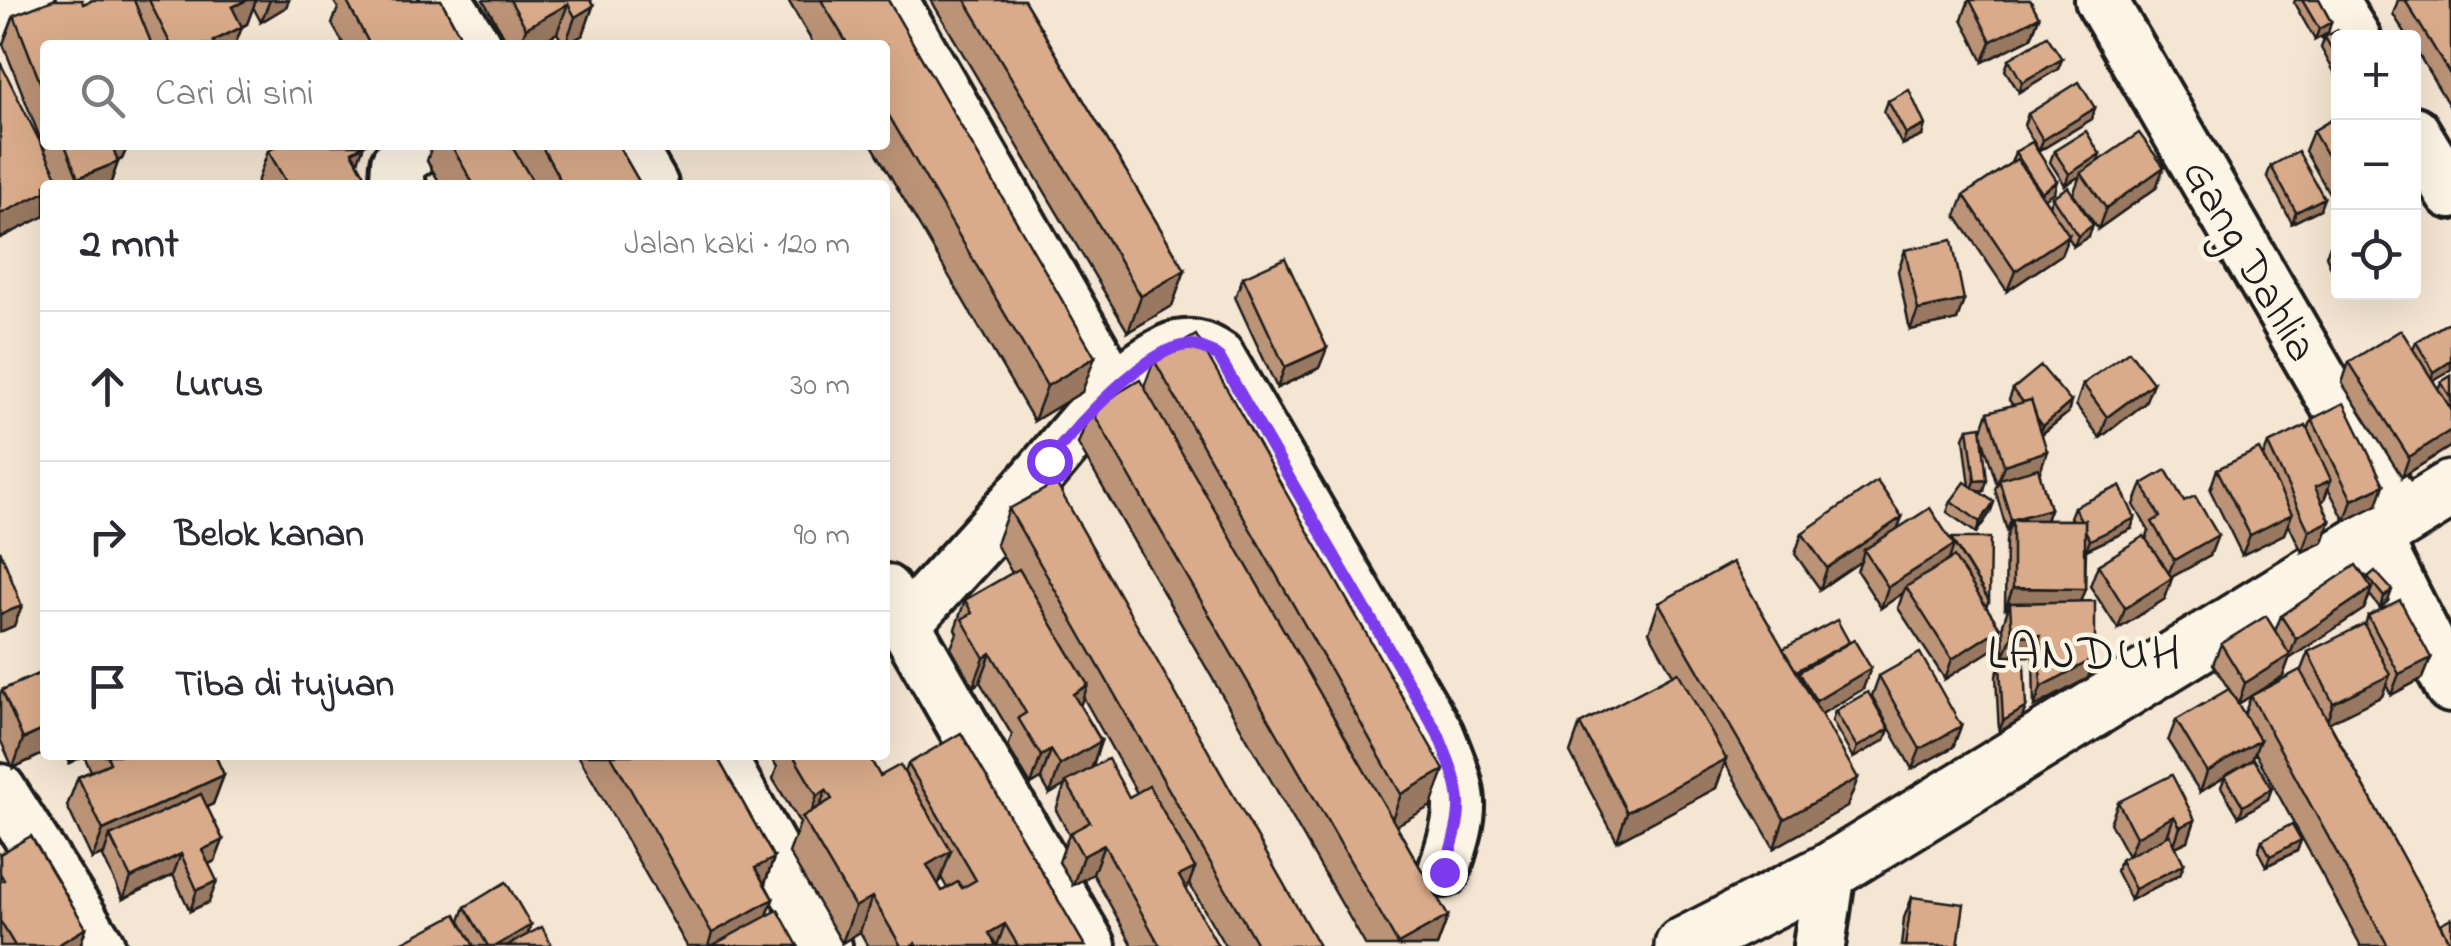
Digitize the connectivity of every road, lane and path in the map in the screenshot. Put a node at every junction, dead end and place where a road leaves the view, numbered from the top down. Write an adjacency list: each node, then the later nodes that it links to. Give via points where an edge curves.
1 (26, 0): 6 (street)
2 (446, 0): 8 (street)
3 (892, 0): 15 (street)
4 (2102, 0): 17 (street, Gang Dahlia)
5 (2331, 0): 7 (street)
6 (0, 16)
7 (2349, 30)
8 (472, 40)
9 (2421, 144): 14 (street)
10 (416, 150): 12 (street, via 396,163)
11 (632, 150): 13 (street)
12 (397, 180)
13 (649, 180)
14 (2451, 193)
15 (1116, 390): 18 (street, via 1061,447 1046,495); 23 (street, via 1172,348 1207,348 1219,357 1438,734 1459,787 1460,819)
16 (2451, 489): 17 (street)
17 (2388, 528): 19 (street, Gang Dahlia); 22 (street)
18 (895, 607): 26 (street)
19 (2451, 687)
20 (722, 760): 25 (street)
21 (5, 809): 24 (street)
22 (1830, 870): 27 (street); 28 (street)
23 (1444, 872)
24 (99, 946)
25 (826, 946)
26 (1090, 946)
27 (1683, 946)
28 (1819, 946)

